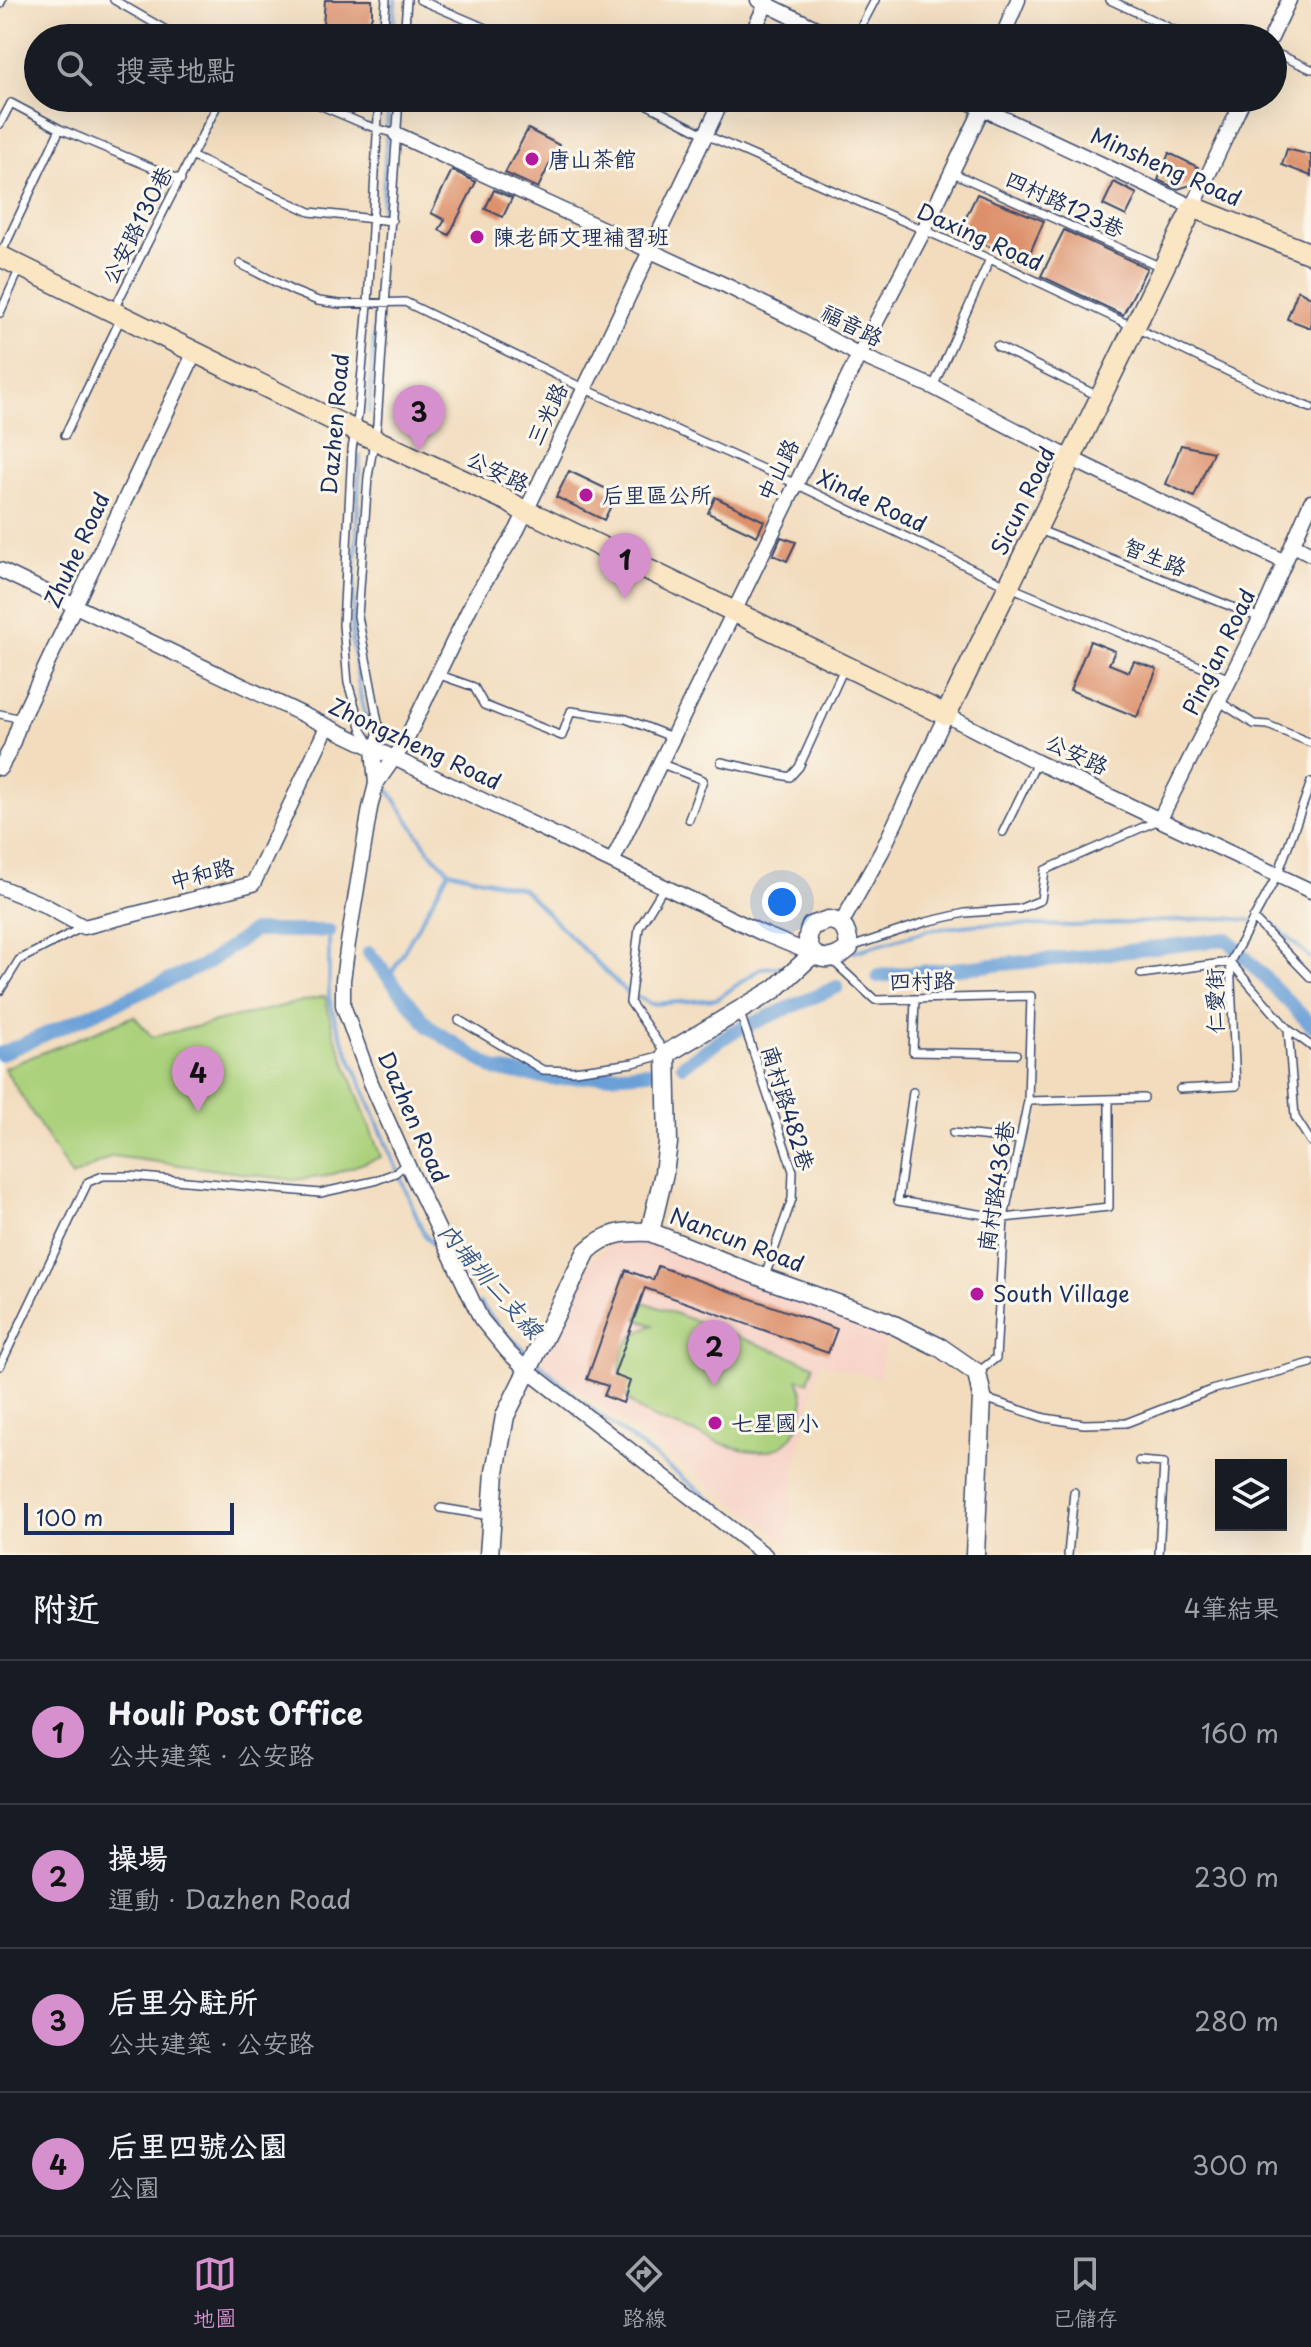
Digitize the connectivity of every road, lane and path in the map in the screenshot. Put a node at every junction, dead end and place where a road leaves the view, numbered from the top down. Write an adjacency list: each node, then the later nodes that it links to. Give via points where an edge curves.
1 (114, 0): 10 (lane)
2 (386, 0): 11 (lane)
3 (407, 0): 12 (lane)
4 (420, 0): 13 (lane)
5 (875, 0): 16 (lane)
6 (1018, 0): 17 (street)
7 (1110, 0): 18 (lane)
8 (1289, 0): 19 (street)
9 (764, 1): 14 (street); 15 (street)
10 (156, 24)
11 (384, 24)
12 (405, 24)
13 (476, 24)
14 (755, 24)
15 (809, 24)
16 (862, 24)
17 (1008, 24)
18 (1161, 24)
19 (1278, 24)
20 (1287, 58): 21 (lane)
21 (1311, 69)
22 (24, 110): 33 (lane, via 11,103)
23 (28, 112): 35 (lane)
24 (214, 112): 38 (lane, 公安路130巷)
25 (338, 112): 34 (lane)
26 (378, 112): 34 (lane, Dazhen Road)
27 (398, 112): 36 (lane, Dazhen Road)
28 (661, 112): 37 (lane, Daxing Road)
29 (717, 112): 37 (street, 三光路)
30 (980, 112): 39 (street, 中山路)
31 (1000, 112): 41 (street, Minsheng Road)
32 (1237, 112): 41 (street, Sicun Road)
33 (0, 124)
34 (377, 128): 36 (lane); 42 (lane, Dazhen Road)
35 (60, 129): 40 (lane); 47 (lane)
36 (396, 134): 43 (lane, Dazhen Road); 45 (street, 福音路)
37 (706, 135): 44 (lane, Daxing Road); 45 (street, 三光路)
38 (193, 157): 40 (lane, 公安路130巷); 42 (lane, via 310,212)
39 (951, 172): 44 (street, 中山路); 51 (lane, 四村路123巷)
40 (181, 180): 55 (lane, 公安路130巷)
41 (1193, 207): 46 (main road, Minsheng Road); 51 (main road, Sicun Road)
42 (372, 217): 43 (lane); 53 (lane, Dazhen Road)
43 (392, 221): 52 (lane, Dazhen Road)
44 (923, 232): 48 (lane, Daxing Road); 59 (street, 中山路)
45 (649, 251): 59 (street, 福音路); 61 (street, 三光路)
46 (1311, 254)
47 (0, 256): 50 (main road, 公安路)
48 (990, 259): 56 (lane, Daxing Road); 60 (lane)
49 (240, 264): 53 (lane, Xinde Road, via 318,301)
50 (21, 266): 54 (lane); 55 (main road, 公安路)
51 (1163, 268): 56 (main road, Sicun Road)
52 (386, 303): 53 (lane, Xinde Road); 61 (lane, Xinde Road, via 405,302); 66 (lane, Dazhen Road)
53 (368, 304): 64 (lane, Dazhen Road)
54 (0, 313)
55 (118, 313): 58 (main road, 公安路); 65 (lane, 公安路130巷)
56 (1134, 328): 62 (main road, Sicun Road); 63 (lane, Daxing Road)
57 (997, 346): 62 (lane)
58 (195, 352): 64 (main road, 公安路); 77 (street, Zhuhe Road)
59 (859, 355): 60 (street, 福音路); 68 (street, 中山路)
60 (933, 387): 67 (street, 福音路)
61 (583, 388): 68 (lane, Xinde Road); 70 (street, 三光路)
62 (1102, 398): 67 (main road, Sicun Road)
63 (1311, 408)
64 (354, 430): 66 (main road, 公安路); 90 (lane, Dazhen Road, via 343,625 348,683)
65 (65, 435)
66 (374, 439): 70 (main road, 公安路); 90 (lane, Dazhen Road, via 358,616 379,728)
67 (1070, 458): 71 (main road, Sicun Road); 74 (street, 福音路)
68 (796, 484): 76 (lane, Xinde Road); 78 (street, 中山路)
69 (1311, 502): 72 (street, Ping'an Road)
70 (525, 512): 78 (main road, 公安路); 81 (street, 三光路)
71 (1035, 528): 76 (main road, Sicun Road); 79 (lane, 智生路)
72 (1294, 545): 73 (street); 74 (street, Ping'an Road)
73 (1311, 554)
74 (1285, 562): 79 (street, Ping'an Road)
75 (0, 570): 77 (street, Zhongzheng Road)
76 (1008, 586): 82 (lane, Xinde Road); 85 (main road, Sicun Road)
77 (76, 606): 86 (street, Zhuhe Road); 87 (street, Zhongzheng Road)
78 (734, 611): 80 (main road, 公安路); 88 (street, 中山路)
79 (1260, 619): 82 (street, Ping'an Road)
80 (846, 664): 85 (main road, 公安路); 92 (lane, via 790,777)
81 (437, 674): 88 (lane, via 474,687 484,705 562,736 571,711 626,719); 91 (street, 三光路)
82 (1230, 679): 83 (street, Ping'an Road)
83 (1220, 702): 89 (lane, via 1254,724); 99 (street, Ping'an Road)
84 (0, 714): 86 (lane)
85 (946, 715): 93 (street, 公安路); 107 (street, Sicun Road, via 888,840)
86 (21, 719): 95 (street, Zhuhe Road)
87 (327, 727): 90 (street, Zhongzheng Road); 108 (street, 中和路, via 253,884)
88 (674, 738): 94 (street, 中山路)
89 (1311, 743)
90 (373, 748): 91 (street, Zhongzheng Road); 97 (street, Dazhen Road)
91 (395, 758): 97 (street, 三光路); 101 (street, Zhongzheng Road)
92 (721, 762)
93 (1037, 762): 99 (street, 公安路); 100 (lane)
94 (662, 764): 98 (lane, via 703,780); 101 (street, 中山路)
95 (0, 768)
96 (1311, 782): 102 (lane, 仁愛街)
97 (376, 784): 133 (street, Dazhen Road, via 348,943 343,1005)
98 (689, 819)
99 (1160, 819): 102 (street, 公安路); 109 (lane, via 1045,870 1041,900 1019,909 926,922)
100 (1003, 832)
101 (612, 862): 104 (street, Zhongzheng Road)
102 (1278, 874): 105 (street, 公安路); 106 (lane, 仁愛街)
103 (0, 887): 108 (street)
104 (664, 887): 110 (street, Zhongzheng Road); 121 (lane, via 639,928 630,1002)
105 (1311, 891)
106 (1253, 918): 111 (lane, 仁愛街); 113 (lane)
107 (841, 924): 109 (street); 110 (street, via 828,920 811,926 808,945)
108 (84, 927): 114 (lane, via 19,960)
109 (849, 948): 110 (street, via 839,956)
110 (822, 956): 116 (lane, 四村路, via 875,1000); 117 (street)
111 (1230, 962): 112 (lane); 119 (lane); 123 (lane, 仁愛街, via 1236,1086)
112 (1141, 974)
113 (1311, 978)
114 (0, 991)
115 (1031, 996): 116 (lane, 四村路); 127 (lane, 南村路436巷)
116 (915, 999): 122 (lane, via 913,1052)
117 (740, 1015): 121 (street); 136 (lane, 南村路482巷, via 793,1171 792,1199)
118 (459, 1020): 121 (lane, via 543,1070 574,1071)
119 (1288, 1029): 120 (lane); 129 (lane)
120 (1311, 1046)
121 (666, 1054): 135 (street, Nancun Road, via 668,1143)
122 (1016, 1054)
123 (1180, 1089)
124 (913, 1092): 134 (lane, via 898,1201)
125 (1144, 1098): 126 (lane)
126 (1109, 1099): 127 (lane); 134 (lane, via 1109,1207)
127 (1028, 1101): 131 (lane, 南村路436巷)
128 (1311, 1121): 129 (lane)
129 (1299, 1122): 132 (lane)
130 (953, 1133): 131 (lane)
131 (1020, 1140): 134 (lane, 南村路436巷)
132 (1311, 1142)
133 (407, 1164): 138 (lane, via 374,1181 320,1193 130,1176 88,1182); 139 (street, Dazhen Road, via 481,1319)
134 (1004, 1218): 140 (lane, 南村路436巷, via 996,1358)
135 (650, 1232): 136 (street, Nancun Road); 139 (street, via 612,1234 587,1251)
136 (764, 1278): 140 (street, Nancun Road, via 888,1322)
137 (1311, 1363): 141 (lane, via 1211,1390 1126,1423 1045,1418)
138 (0, 1366)
139 (527, 1370): 145 (street, via 505,1416); 147 (street, Dazhen Road)
140 (977, 1373): 141 (street)
141 (982, 1397): 148 (street)
142 (1139, 1461): 150 (lane, via 1164,1463)
143 (1074, 1492): 149 (lane)
144 (441, 1508): 145 (lane)
145 (492, 1517): 146 (street)
146 (489, 1555)
147 (765, 1555)
148 (975, 1555)
149 (1068, 1555)
150 (1159, 1555)

